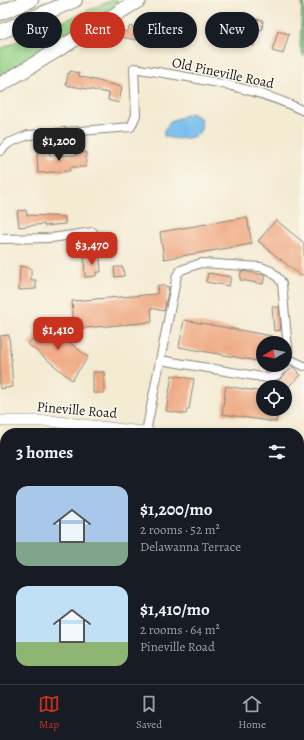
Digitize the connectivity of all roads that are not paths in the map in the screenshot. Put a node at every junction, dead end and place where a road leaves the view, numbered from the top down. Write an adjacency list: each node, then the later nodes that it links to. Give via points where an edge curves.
1 (31, 0): 4 (highway)
2 (75, 0): 5 (highway)
3 (139, 0): 6 (highway)
4 (0, 13)
5 (0, 32)
6 (0, 86)
7 (304, 111): 8 (street, Old Pineville Road, via 250,89 134,68 136,115 132,127 28,135 9,143)
8 (0, 151)
9 (93, 232): 10 (street, via 51,238)
10 (0, 239)
11 (286, 336): 12 (street, via 285,302 280,280 271,271 261,267 201,263 181,270 177,275)
12 (160, 360): 15 (street, via 268,378); 18 (street)
13 (292, 364): 14 (street)
14 (304, 366)
15 (278, 372)
16 (0, 421): 17 (main road, Pineville Road, via 50,421)
17 (107, 428)
18 (149, 428)

